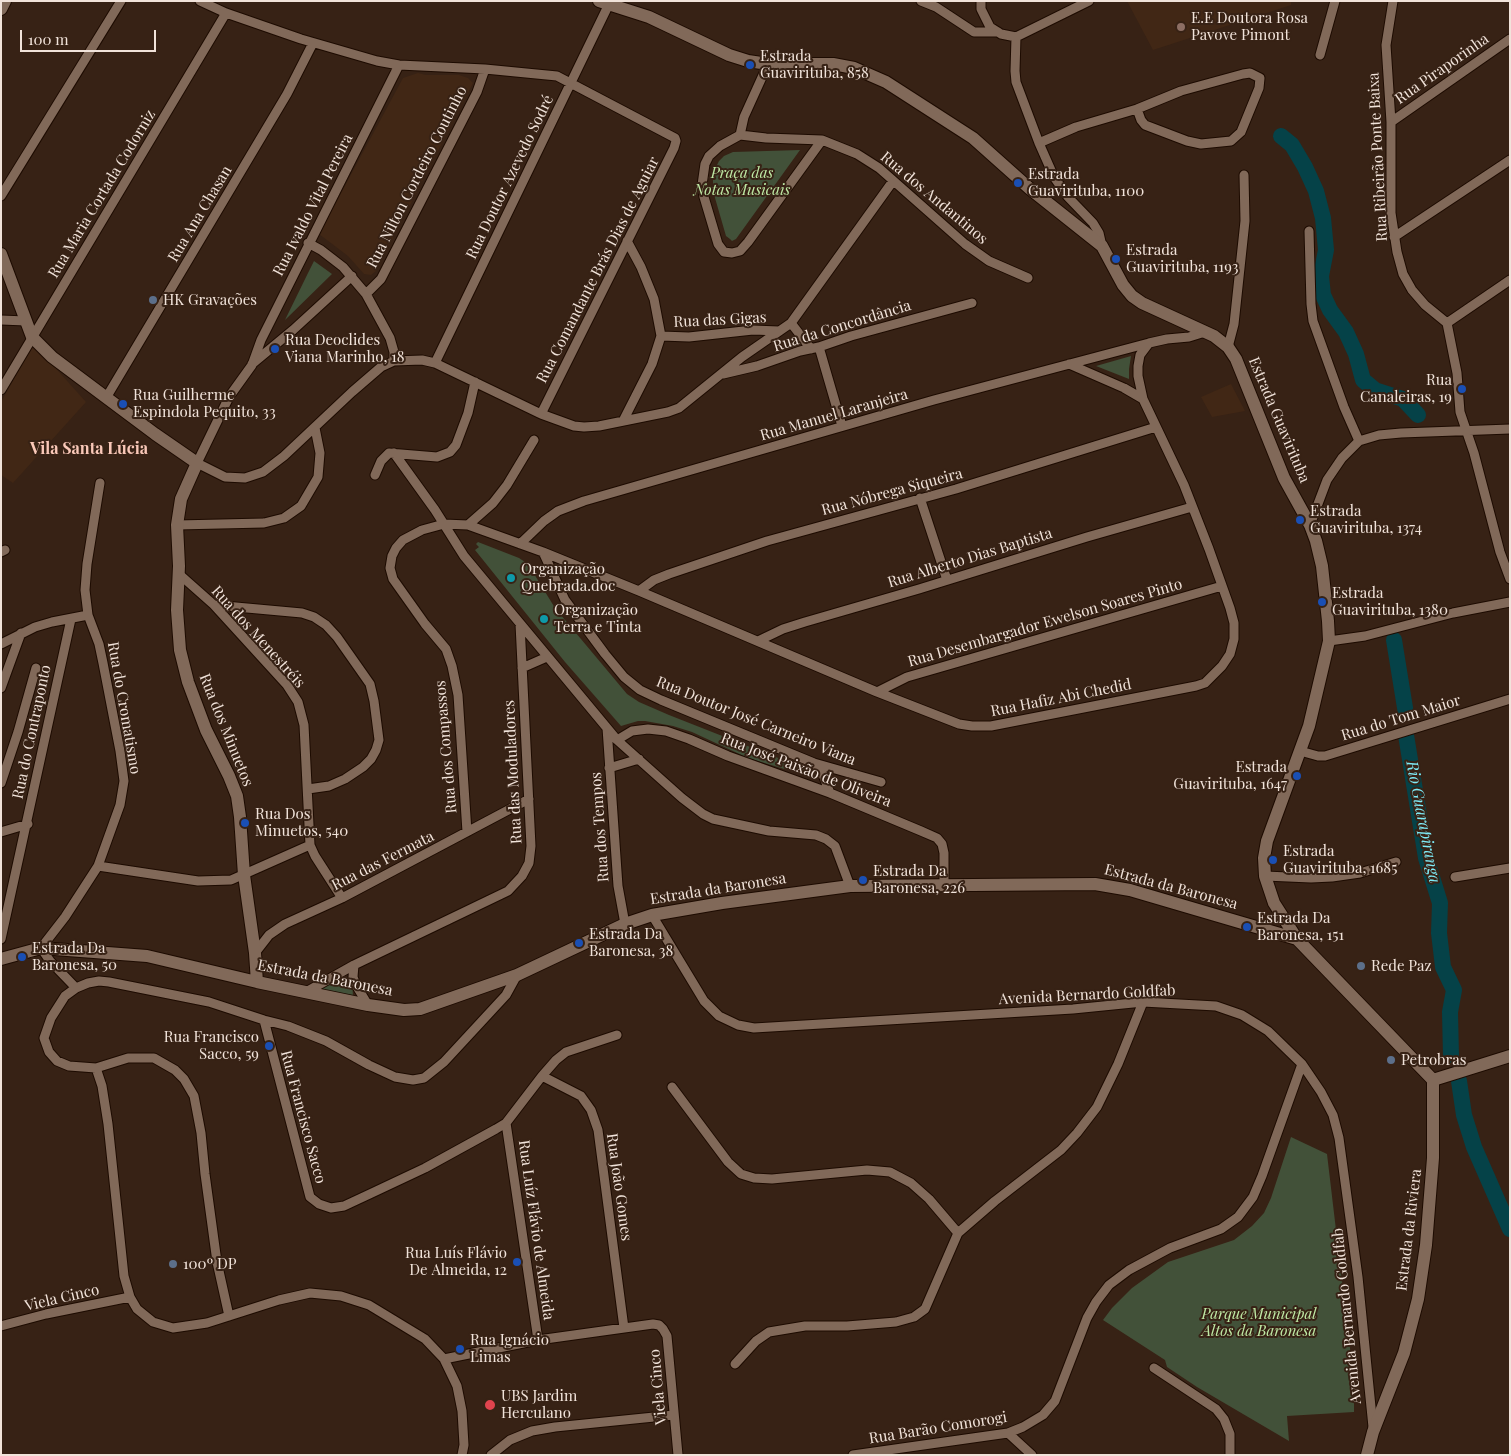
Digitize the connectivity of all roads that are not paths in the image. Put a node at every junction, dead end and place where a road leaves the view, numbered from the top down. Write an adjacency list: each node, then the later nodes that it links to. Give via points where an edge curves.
1 (6, 1): 10 (street)
2 (121, 1): 29 (street)
3 (200, 1): 11 (street)
4 (920, 1): 12 (street, via 936,7 966,29)
5 (980, 1): 12 (street, via 990,27)
6 (1089, 1): 13 (street)
7 (1335, 1): 16 (street)
8 (1393, 1): 22 (street, Rua Ribeirão Ponte Baixa, via 1386,45)
9 (604, 3): 17 (street, Estrada Guavirituba, via 649,17 729,54); 20 (street, Rua Doutor Azevedo Sodré)
10 (1, 9)
11 (226, 13): 15 (street); 49 (street, Rua Maria Cortada Codorniz)
12 (998, 32): 13 (street)
13 (1016, 36): 25 (street, via 1016,82)
14 (1510, 39): 22 (street, Rua Piraporinha)
15 (313, 43): 18 (street); 61 (street, Rua Ana Chasan, via 287,94)
16 (1320, 55)
17 (768, 64): 23 (street, via 747,110); 34 (street, Estrada Guavirituba, via 833,64 854,68 886,82 973,138)
18 (399, 65): 19 (street); 33 (street, Rua Ivaldo Vital Pereira)
19 (485, 68): 20 (street, via 557,76); 39 (street, Rua Nilton Cordeiro Coutinho, via 477,92 380,279)
20 (572, 83): 32 (street, Rua Comandante Brás Dias de Aguiar, via 676,141); 55 (street, Rua Doutor Azevedo Sodré)
21 (1138, 109): 21 (street, via 1145,125 1188,141 1201,144 1231,141 1241,132 1260,78 1250,73 1243,74 1181,91); 25 (street, via 1076,127)
22 (1391, 122): 31 (street, Rua Ribeirão Ponte Baixa, via 1390,196)
23 (740, 135): 24 (street, Rua dos Andantinos); 24 (street, via 709,156 702,185 718,244 724,252 732,253 740,251 748,242)
24 (822, 140): 28 (street, Rua dos Andantinos, via 857,154)
25 (1039, 143): 34 (street, via 1054,177 1093,223)
26 (1510, 160): 31 (street)
27 (1244, 175): 52 (street, via 1245,221 1234,324)
28 (892, 181): 37 (street, Rua dos Andantinos, via 965,244 989,261); 43 (street)
29 (1, 196)
30 (1309, 231): 71 (street, via 1313,321)
31 (1394, 237): 44 (street, Rua Ribeirão Ponte Baixa, via 1403,274 1412,290 1424,305)
32 (627, 241): 48 (street, via 654,299); 63 (street, Rua Comandante Brás Dias de Aguiar)
33 (308, 243): 36 (street); 57 (street, Rua Ivaldo Vital Pereira)
34 (1102, 246): 45 (street, Estrada Guavirituba, via 1132,296)
35 (1, 254): 42 (street)
36 (352, 276): 39 (street); 57 (street)
37 (1028, 278)
38 (1510, 280): 44 (street)
39 (366, 294): 54 (street, via 390,338)
40 (972, 303): 53 (street, Rua da Concordância)
41 (1, 320): 42 (street)
42 (26, 321): 49 (street)
43 (791, 323): 46 (street); 53 (street)
44 (1448, 323): 69 (street)
45 (1190, 324): 47 (street, Estrada Guavirituba); 50 (street, Rua Manuel Laranjeira)
46 (779, 331): 48 (street, Rua das Gigas); 58 (street)
47 (1206, 332): 50 (street, Rua Manuel Laranjeira); 52 (street, Estrada Guavirituba)
48 (661, 336): 64 (street, via 652,364)
49 (32, 337): 60 (street, Rua Maria Cortada Codorniz); 61 (street, via 52,357)
50 (1168, 339): 51 (street, Rua Manuel Laranjeira)
51 (1148, 343): 56 (street, Rua Manuel Laranjeira); 62 (street, Rua Hafiz Abi Chedid, via 1140,355 1138,366)
52 (1228, 347): 81 (street, Estrada Guavirituba, via 1284,478)
53 (815, 348): 58 (street, Rua da Concordância); 65 (street)
54 (394, 362): 55 (street, via 422,360); 67 (street, via 381,367)
55 (435, 363): 59 (street)
56 (1069, 364): 62 (street); 65 (street, Rua Manuel Laranjeira)
57 (252, 365): 73 (street, Rua Ivaldo Vital Pereira, via 230,397)
58 (719, 376): 64 (street, via 679,408)
59 (475, 382): 63 (street); 72 (street, via 468,413 456,445 450,452 437,457)
60 (1, 390)
61 (106, 398): 73 (street)
62 (1143, 399): 66 (street, Rua Hafiz Abi Chedid)
63 (541, 414): 64 (street, via 584,427)
64 (622, 421)
65 (842, 426): 82 (street, Rua Manuel Laranjeira, via 584,501 558,511)
66 (1156, 427): 76 (street, Rua Nóbrega Siqueira); 77 (street, Rua Hafiz Abi Chedid)
67 (315, 428): 73 (street, via 263,472 245,478 226,477); 79 (street, via 320,453 318,477 301,506 284,518 264,523)
68 (1510, 429): 69 (street)
69 (1465, 430): 71 (street, via 1380,435); 85 (street)
70 (534, 440): 80 (street, via 507,485 493,503)
71 (1359, 441): 81 (street, via 1327,480)
72 (394, 453): 74 (street, via 384,456); 78 (street)
73 (197, 463): 79 (street, Rua dos Minuetos, via 181,499)
74 (375, 475)
75 (100, 483): 91 (street, Rua do Cromatismo, via 87,564 85,590)
76 (920, 498): 86 (street); 88 (street, Rua Nóbrega Siqueira, via 767,541 669,574)
77 (1192, 507): 86 (street, Rua Alberto Dias Baptista); 87 (street, Rua Hafiz Abi Chedid)
78 (444, 524): 80 (street, Rua dos Compassos); 93 (street, via 464,556); 117 (street, Rua dos Compassos, via 403,540 392,556 390,568 425,624 446,649 452,666 458,695)
79 (177, 525): 84 (street, Rua dos Minuetos)
80 (468, 525): 82 (street, Rua Hafiz Abi Chedid)
81 (1310, 525): 96 (street, Estrada Guavirituba, via 1322,566)
82 (520, 544): 83 (street, Rua Hafiz Abi Chedid)
83 (543, 552): 88 (street, Rua Hafiz Abi Chedid); 108 (street, Rua Doutor José Carneiro Viana, via 565,600 624,677 640,690)
84 (179, 574): 90 (street, Rua dos Menestréis); 122 (street, Rua dos Minuetos, via 180,650 206,730 237,796)
85 (1510, 579)
86 (947, 580): 95 (street, Rua Alberto Dias Baptista, via 790,627)
87 (1222, 586): 102 (street, Rua Desembargador Ewelson Soares Pinto, via 915,675); 102 (street, Rua Hafiz Abi Chedid, via 1234,623 1234,639 1222,666 1205,683 1196,686 990,726 959,724)
88 (640, 590): 95 (street, Rua Hafiz Abi Chedid)
89 (1510, 602): 96 (street)
90 (214, 605): 112 (street, Rua dos Menestréis, via 287,685 298,702 304,726); 112 (street, via 302,613 314,617 337,637 370,684 379,740 371,759 363,768 330,786)
91 (88, 615): 92 (street); 120 (street, Rua do Cromatismo, via 99,644 124,781 120,805)
92 (71, 619): 94 (street); 115 (street, Rua do Contraponto)
93 (520, 624): 98 (street); 100 (street, Rua das Moduladores)
94 (21, 633): 97 (street); 101 (street)
95 (758, 641): 102 (street, Rua Hafiz Abi Chedid)
96 (1329, 641): 106 (street, Estrada Guavirituba)
97 (1, 644)
98 (547, 657): 100 (street); 104 (street)
99 (36, 668): 111 (street)
100 (522, 668): 114 (street, Rua das Moduladores)
101 (1, 688)
102 (877, 692)
103 (1510, 698): 106 (street, Rua do Tom Maior, via 1325,756)
104 (607, 728): 105 (street); 109 (street, Rua dos Tempos)
105 (616, 740): 107 (street); 113 (street, Rua José Paixão de Oliveira, via 632,731 666,731)
106 (1300, 751): 123 (street, Estrada Guavirituba, via 1267,841)
107 (639, 759): 109 (street); 126 (street, via 682,798 713,819 826,839 835,846)
108 (814, 763): 110 (street, Rua Doutor José Carneiro Viana); 113 (street, via 822,772)
109 (609, 768): 129 (street, Rua dos Tempos, via 618,886)
110 (881, 782)
111 (1, 783)
112 (308, 789): 118 (street, Rua dos Menestréis)
113 (830, 793): 125 (street, Rua José Paixão de Oliveira, via 937,838 944,852)
114 (528, 799): 117 (street, Rua das Fermata); 135 (street, Rua das Moduladores, via 529,863 508,890)
115 (28, 824): 116 (street); 130 (street, Rua do Contraponto)
116 (1, 832)
117 (467, 832): 127 (street, Rua das Fermata)
118 (310, 845): 122 (street); 127 (street, Rua dos Menestréis)
119 (1396, 862): 123 (street, via 1332,877)
120 (98, 866): 122 (street, via 198,881 231,880); 132 (street, Rua do Cromatismo)
121 (1510, 868): 124 (street)
122 (244, 875): 133 (street, Rua dos Minuetos)
123 (1265, 876): 131 (street, Estrada Guavirituba, via 1274,903)
124 (1455, 877)
125 (944, 885): 126 (street, Estrada da Baronesa); 131 (street, Estrada da Baronesa, via 1114,886)
126 (850, 886): 128 (street, Estrada da Baronesa)
127 (342, 898): 133 (street, Rua das Fermata, via 285,924 269,935)
128 (652, 914): 129 (street, Estrada da Baronesa); 140 (street, Avenida Bernardo Goldfab, via 704,1001 719,1016 754,1028)
129 (625, 924): 136 (street, Estrada da Baronesa)
130 (1, 939)
131 (1297, 939): 148 (street, Estrada Guavirituba)
132 (41, 948): 134 (street, Estrada da Baronesa); 137 (street, Estrada da Baronesa, via 147,956); 138 (street)
133 (255, 953): 137 (street, Rua dos Minuetos)
134 (1, 959)
135 (354, 965): 139 (street, Rua das Moduladores); 141 (street, via 353,977)
136 (517, 975): 141 (street, Estrada da Baronesa, via 420,1009); 142 (street, Rua Francisco Sacco, via 506,995 444,1062 424,1078 413,1080 395,1077 326,1041)
137 (257, 982): 139 (street, Estrada da Baronesa)
138 (76, 988): 142 (street, via 94,982 109,982 209,1002); 146 (street, via 65,996 51,1018 44,1038 49,1052 57,1061 69,1066)
139 (306, 992): 141 (street, Estrada da Baronesa)
140 (1143, 1002): 145 (street, Avenida Bernardo Goldfab, via 1216,1006 1242,1015 1268,1031); 151 (street, via 1101,1098 1077,1133 1061,1150)
141 (368, 1005)
142 (264, 1020): 150 (street, Rua Francisco Sacco, via 310,1197 320,1204 331,1208 354,1202 425,1168)
143 (618, 1036): 147 (street, Rua Francisco Sacco, via 566,1052)
144 (1510, 1056): 148 (street)
145 (1302, 1064): 161 (street, Avenida Bernardo Goldfab, via 1333,1116 1339,1138 1358,1277); 162 (street, Rua Barão Comorogi, via 1262,1176 1253,1197 1238,1217 1221,1229 1129,1270 1109,1286 1087,1318 1055,1401 1043,1415)
146 (96, 1068): 152 (street, via 108,1124 124,1276); 153 (street, via 128,1058 154,1058 175,1070 194,1096 217,1262)
147 (542, 1076): 150 (street, Rua Francisco Sacco); 155 (street, Rua João Gomes, via 580,1096 591,1110 598,1130)
148 (1433, 1080): 161 (street, Estrada da Riviera, via 1434,1158 1418,1299 1404,1353)
149 (672, 1087): 151 (street, via 728,1162 741,1174 772,1179 867,1170 890,1172 917,1188)
150 (506, 1123): 156 (street, Rua Luíz Flávio de Almeida)
151 (958, 1233): 158 (street, via 925,1309 914,1318 847,1326 805,1326 769,1332)
152 (130, 1297): 153 (street, via 137,1309 152,1322 173,1328); 154 (street, Viela Cinco)
153 (229, 1316): 157 (street, via 310,1293 341,1296 369,1305 405,1326 425,1339)
154 (1, 1326)
155 (624, 1328): 156 (street); 160 (street, Viela Cinco, via 652,1324 664,1329)
156 (538, 1340): 157 (street)
157 (444, 1359): 163 (street, via 457,1386 462,1411)
158 (735, 1364)
159 (1154, 1368): 168 (street, via 1216,1409 1230,1434)
160 (674, 1415): 164 (street, via 532,1431 510,1440); 165 (street, Viela Cinco)
161 (1373, 1432): 169 (street, Estrada da Riviera)
162 (1008, 1433): 166 (street, Rua Barão Comorogi); 167 (street)
163 (462, 1455)
164 (491, 1455)
165 (678, 1455)
166 (853, 1455)
167 (1032, 1455)
168 (1230, 1455)
169 (1367, 1455)

